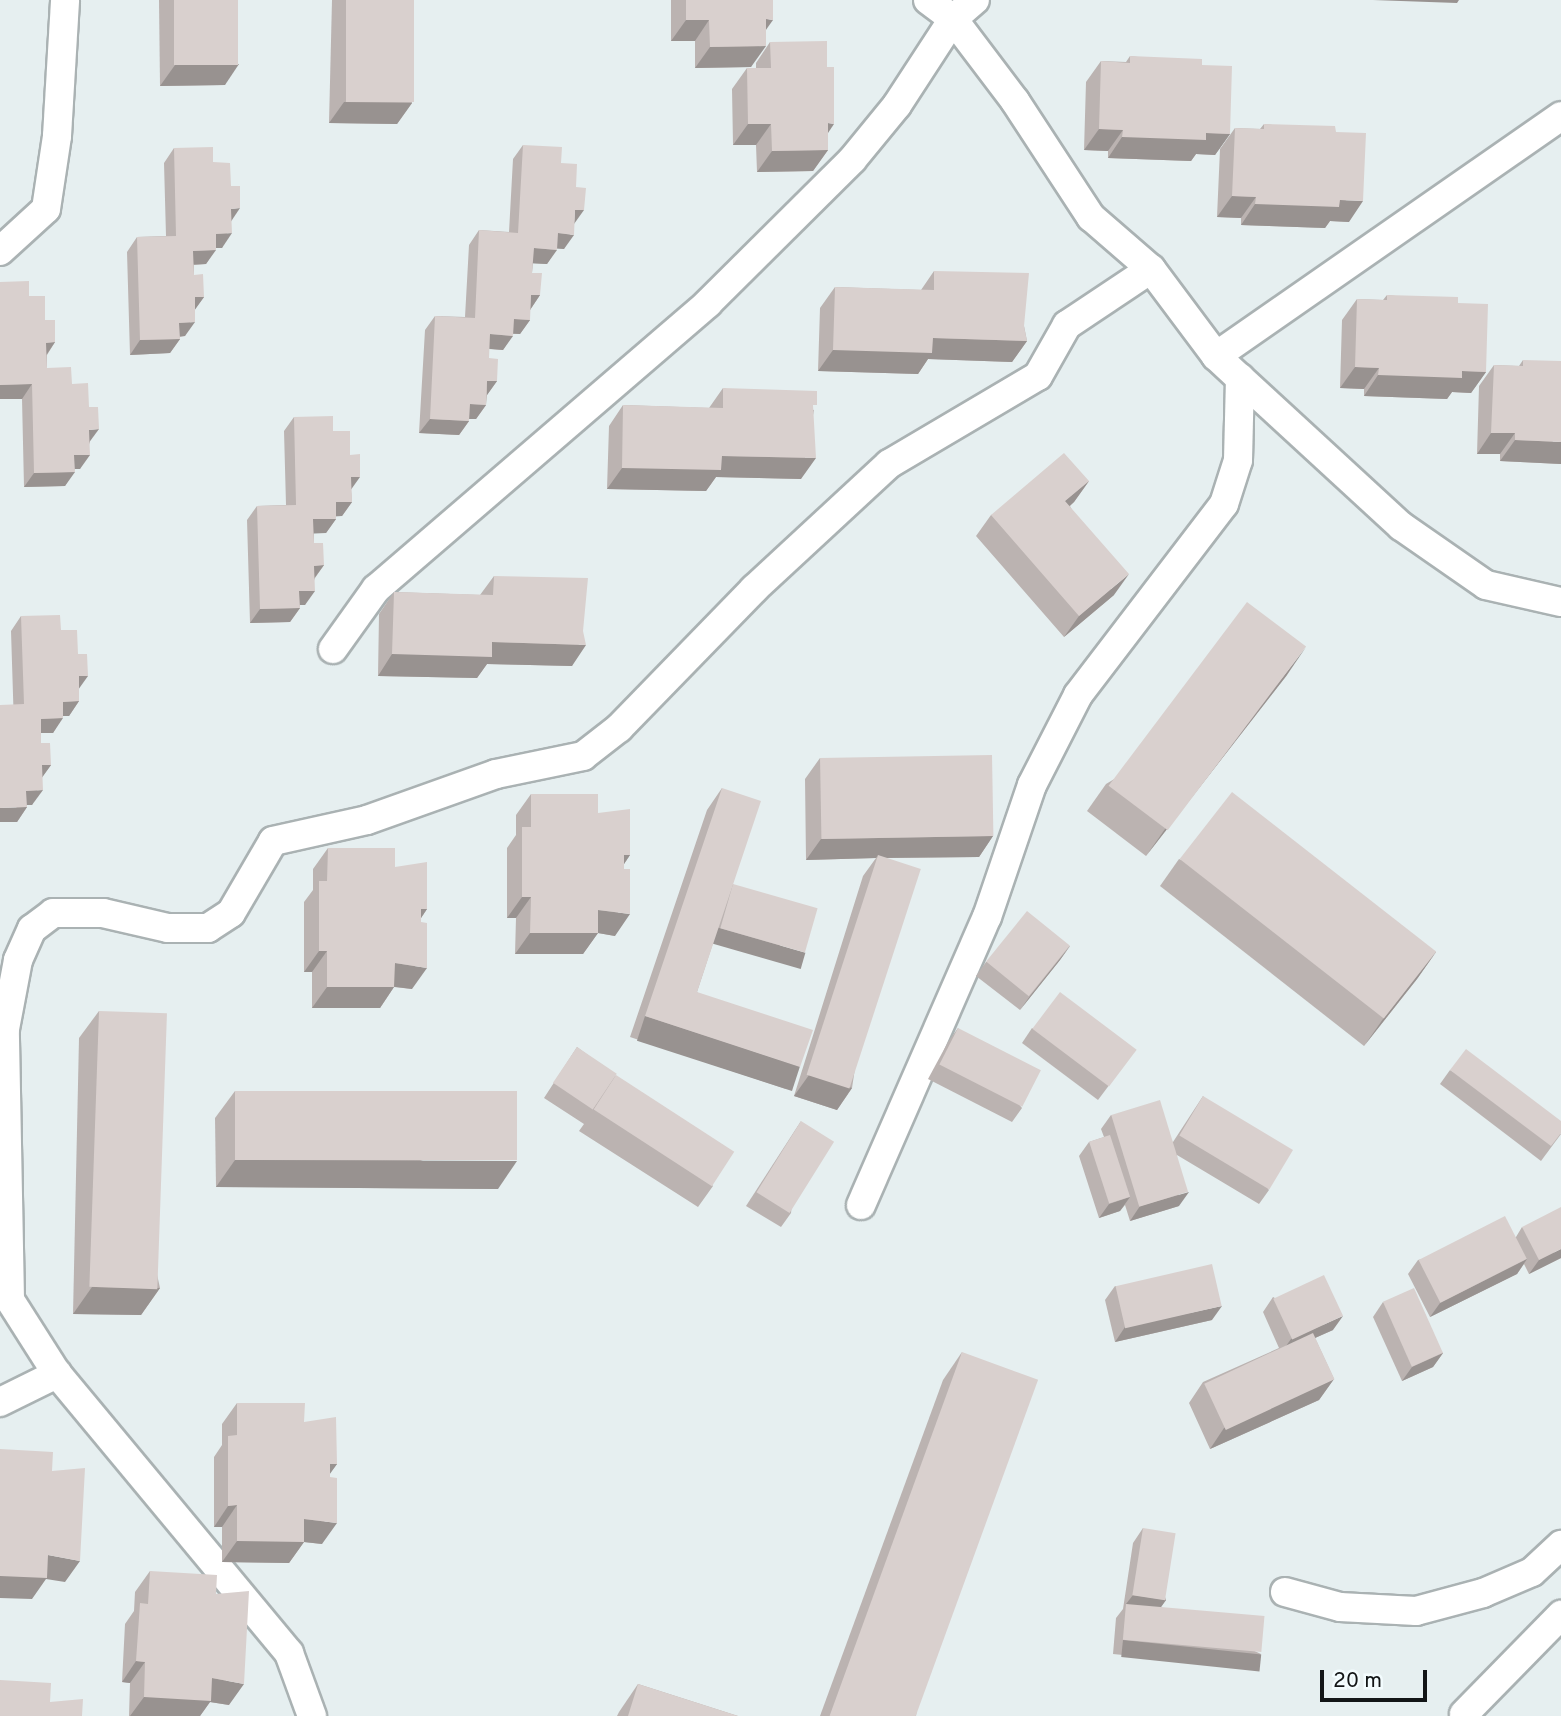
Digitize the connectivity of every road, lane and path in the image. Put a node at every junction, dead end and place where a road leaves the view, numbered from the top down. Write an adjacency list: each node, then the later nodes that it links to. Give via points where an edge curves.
1 (65, 0): 6 (street, via 57,136 46,209)
2 (928, 0): 4 (street)
3 (975, 0): 4 (street)
4 (953, 19): 7 (street, via 1091,217); 11 (street, via 897,105 852,160 708,303 376,589)
5 (1561, 116): 8 (street)
6 (0, 251)
7 (1151, 269): 8 (street); 12 (street, via 1067,325 1038,376 889,464 754,589 620,728 583,756 496,774 368,820 273,841 231,913 208,928 168,928 103,913 53,913 32,929)
8 (1216, 356): 9 (street)
9 (1240, 378): 10 (street, via 1401,526 1486,585); 13 (street, via 1238,460 1224,504 1078,695 1032,785 987,917)
10 (1561, 602)
11 (333, 649)
12 (8, 973): 14 (street)
13 (862, 1205)
14 (3, 1222): 15 (street)
15 (5, 1298): 16 (street)
16 (57, 1374): 17 (street); 22 (street, via 289,1653)
17 (0, 1402)
18 (1561, 1545): 19 (street, via 1532,1573 1483,1593 1416,1611 1340,1607)
19 (1285, 1592)
20 (1561, 1615): 21 (street)
21 (1464, 1714)
22 (312, 1716)

